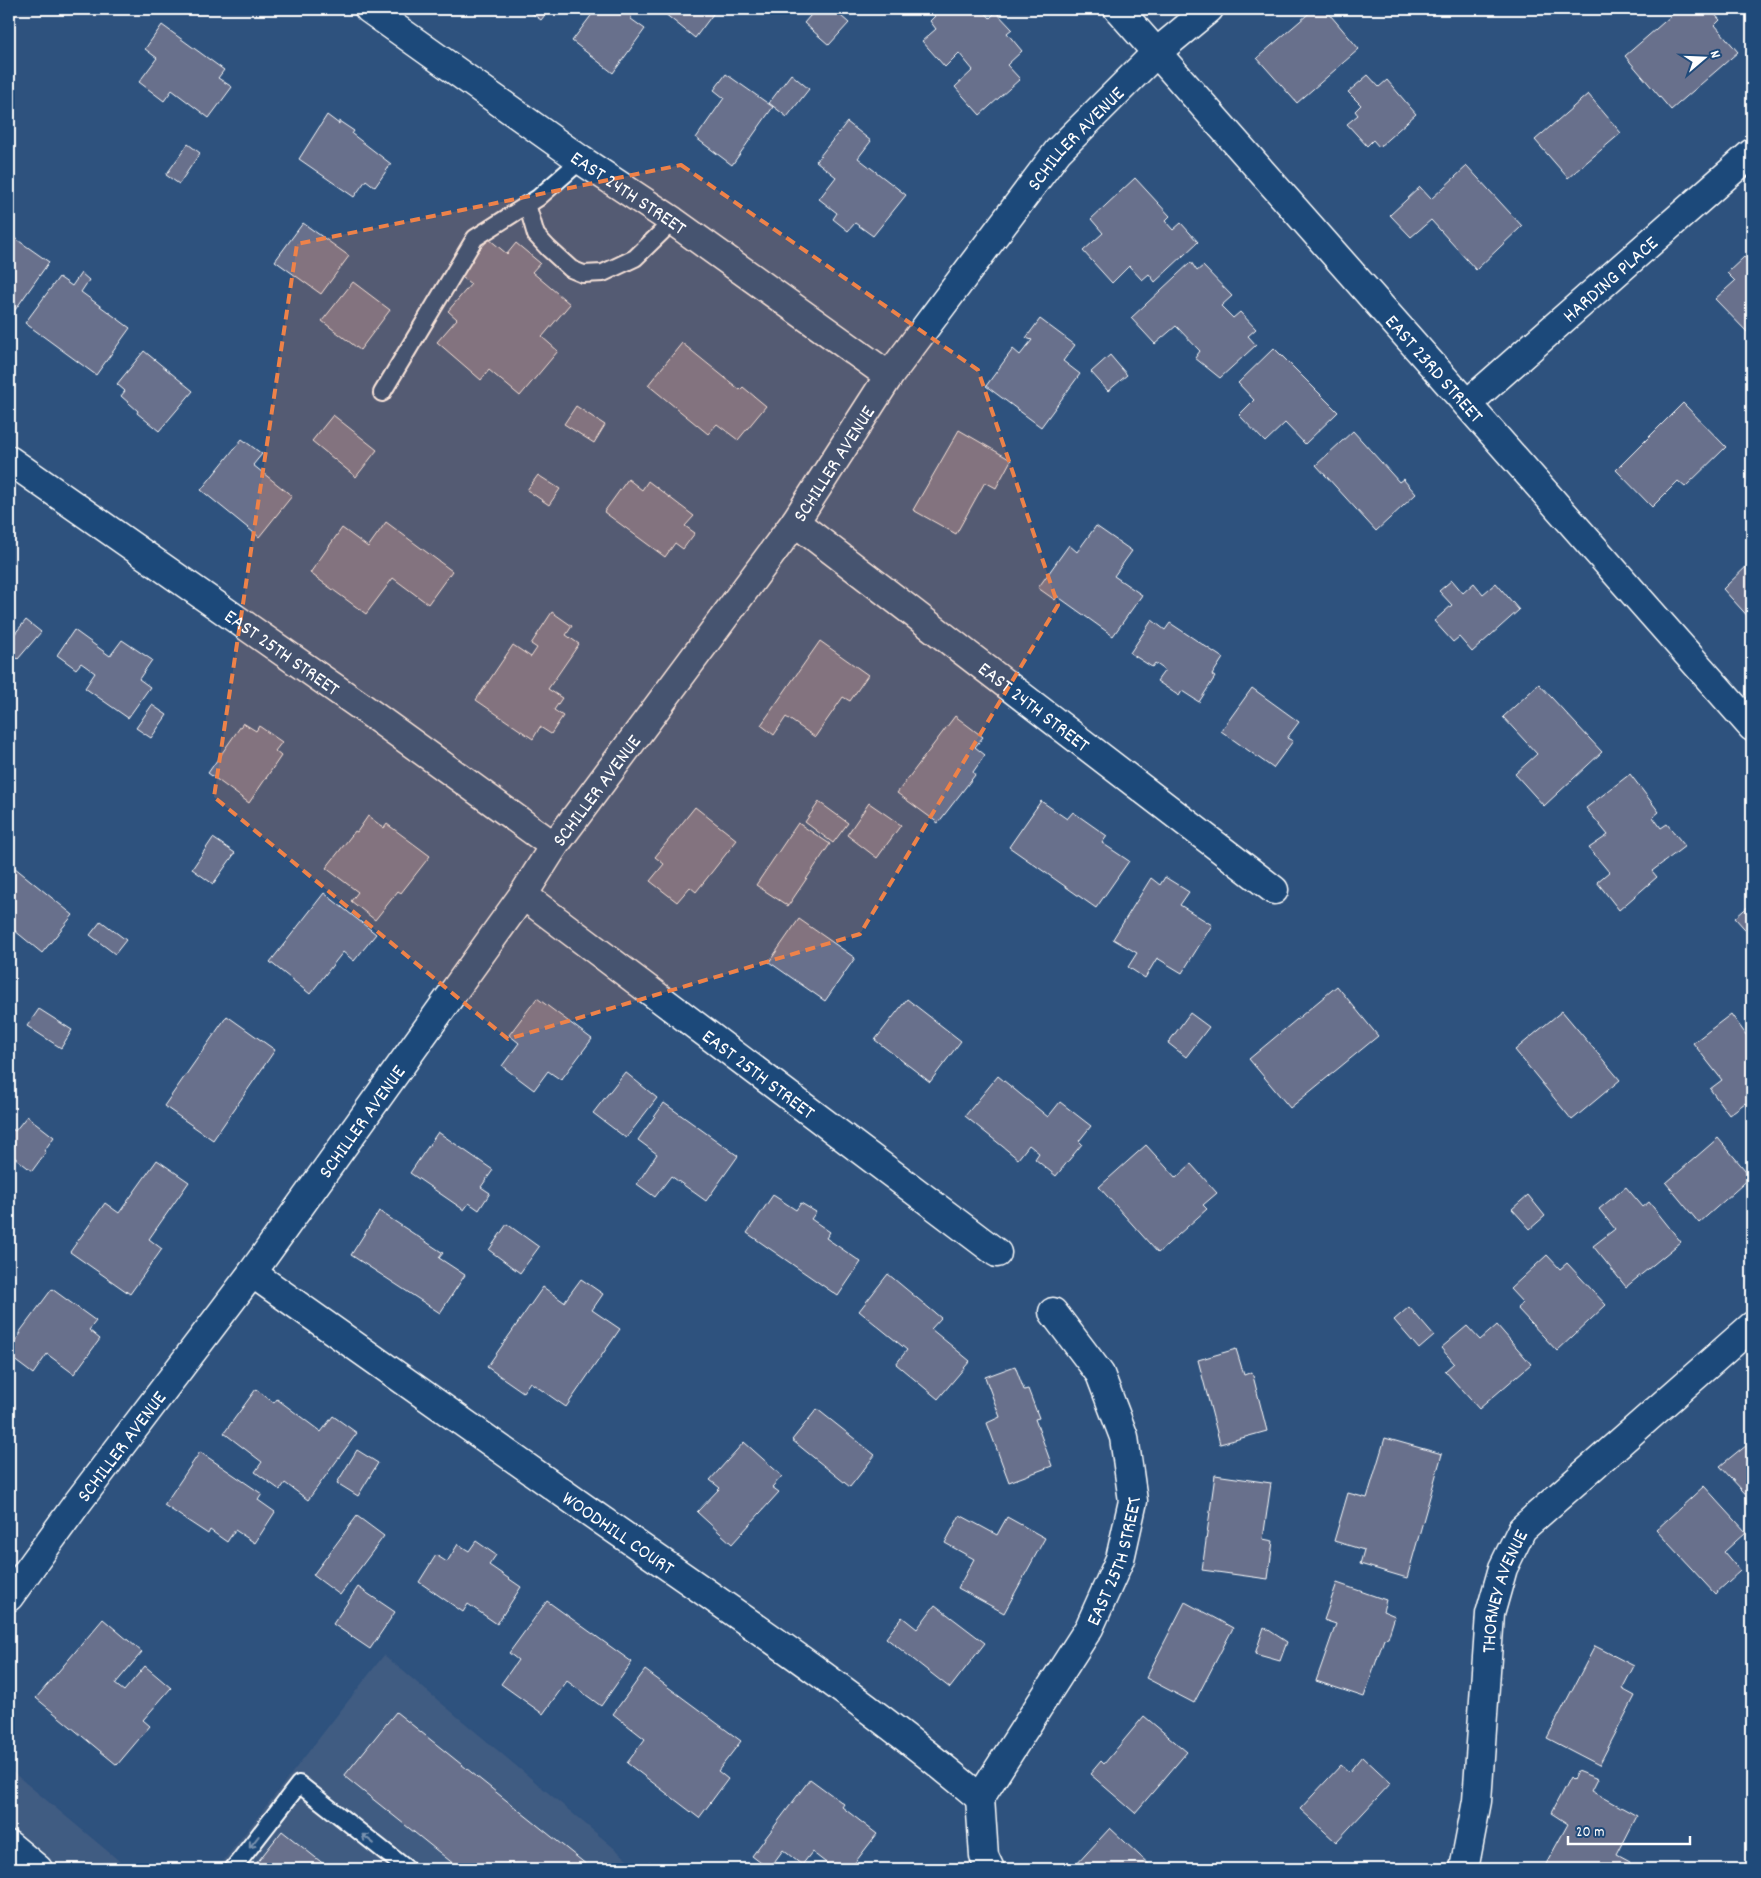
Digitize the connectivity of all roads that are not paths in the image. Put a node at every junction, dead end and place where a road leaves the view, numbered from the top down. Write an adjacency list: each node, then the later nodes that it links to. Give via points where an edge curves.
1 (369, 9): 6 (street, EAST 24TH STREET)
2 (1118, 9): 4 (street, EAST 23RD STREET)
3 (1209, 9): 4 (street, SCHILLER AVENUE)
4 (1157, 52): 9 (street, SCHILLER AVENUE, via 1058,151); 11 (street, EAST 23RD STREET)
5 (1752, 153): 11 (street, HARDING PLACE)
6 (581, 160): 7 (lane); 8 (street, EAST 24TH STREET)
7 (527, 204): 8 (lane, via 536,235 571,268 583,274 603,273 635,258); 10 (lane, via 476,238)
8 (673, 221): 9 (street, EAST 24TH STREET)
9 (890, 376): 13 (street, SCHILLER AVENUE)
10 (382, 393)
11 (1467, 404): 14 (street, EAST 23RD STREET)
12 (9, 460): 15 (street, EAST 25TH STREET)
13 (796, 522): 15 (street, SCHILLER AVENUE); 16 (street, EAST 24TH STREET)
14 (1752, 727)
15 (554, 846): 17 (street, SCHILLER AVENUE)
16 (1274, 890)
17 (522, 894): 18 (street, EAST 25TH STREET); 19 (street, SCHILLER AVENUE)
18 (997, 1253)
19 (252, 1273): 22 (street, SCHILLER AVENUE); 23 (street, WOODHILL COURT, via 761,1630 930,1755)
20 (1053, 1312): 23 (street, EAST 25TH STREET, via 1100,1374 1124,1437 1133,1501 1120,1559 1088,1628)
21 (1752, 1326): 29 (street, THORNEY AVENUE, via 1522,1530 1503,1568 1490,1614 1477,1801)
22 (9, 1597)
23 (980, 1798): 28 (street, via 984,1856)
24 (9, 1845): 25 (street)
25 (38, 1869)
26 (233, 1869): 27 (lane, one-way to 26, via 299,1784)
27 (407, 1869)
28 (990, 1869)
29 (1464, 1869)

